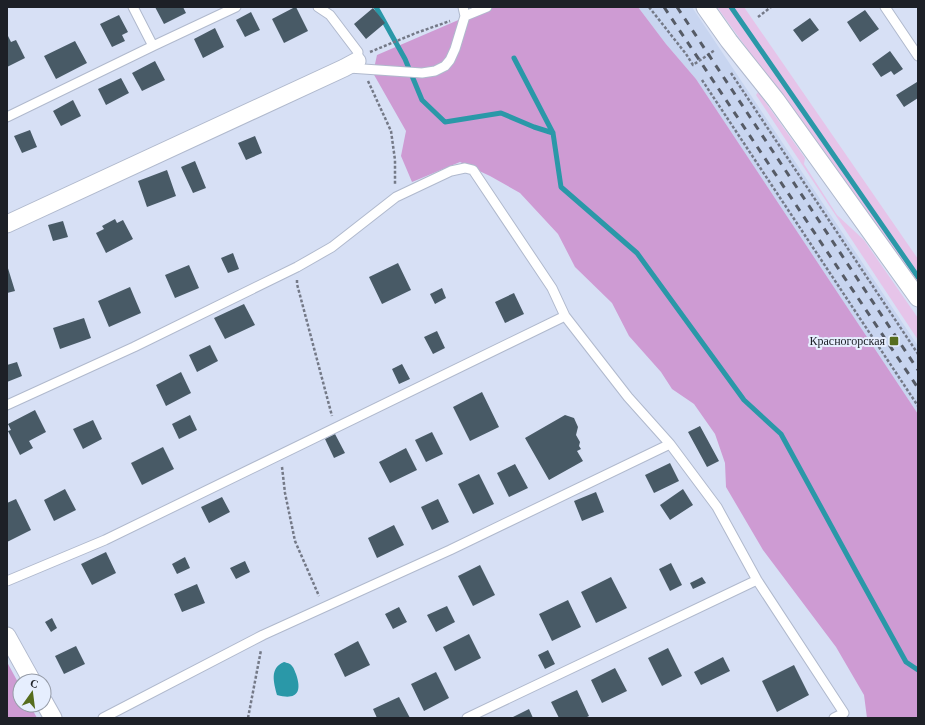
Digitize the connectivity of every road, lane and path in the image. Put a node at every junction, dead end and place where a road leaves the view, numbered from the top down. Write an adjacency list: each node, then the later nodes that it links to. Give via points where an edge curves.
1 (133, 7): 12 (lane)
2 (236, 7): 12 (lane)
3 (318, 7): 14 (lane, via 330,15 358,52)
4 (487, 7): 9 (lane)
5 (649, 7): 11 (path, via 693,65)
6 (705, 7): 11 (street)
7 (771, 7): 10 (path)
8 (885, 7): 13 (lane)
9 (464, 12): 14 (path); 14 (lane, via 450,60 435,71 406,72)
10 (758, 17)
11 (729, 41): 21 (street, via 776,100)
12 (153, 46): 17 (lane)
13 (918, 56)
14 (357, 63): 18 (path, via 377,99 390,131 395,160); 19 (street)
15 (729, 70): 23 (path)
16 (702, 80): 25 (path)
17 (7, 118)
18 (396, 197): 20 (lane, via 332,247); 27 (lane, via 451,171 465,168 472,170 552,288 565,316 628,397)
19 (7, 224)
20 (297, 267): 24 (lane, via 134,347); 26 (path, via 297,284)
21 (918, 298)
22 (561, 318): 26 (lane)
23 (918, 354)
24 (7, 405)
25 (918, 406)
26 (336, 427): 28 (lane)
27 (670, 444): 29 (lane, via 717,507); 31 (lane, via 450,550)
28 (281, 453): 30 (lane, via 105,540); 31 (path, via 285,494 295,541)
29 (756, 580): 37 (lane); 38 (lane, via 844,713)
30 (7, 581)
31 (324, 607): 32 (lane)
32 (263, 635): 35 (lane); 36 (path)
33 (7, 636): 34 (street)
34 (28, 673)
35 (103, 718)
36 (248, 718)
37 (467, 718)
38 (834, 718)

